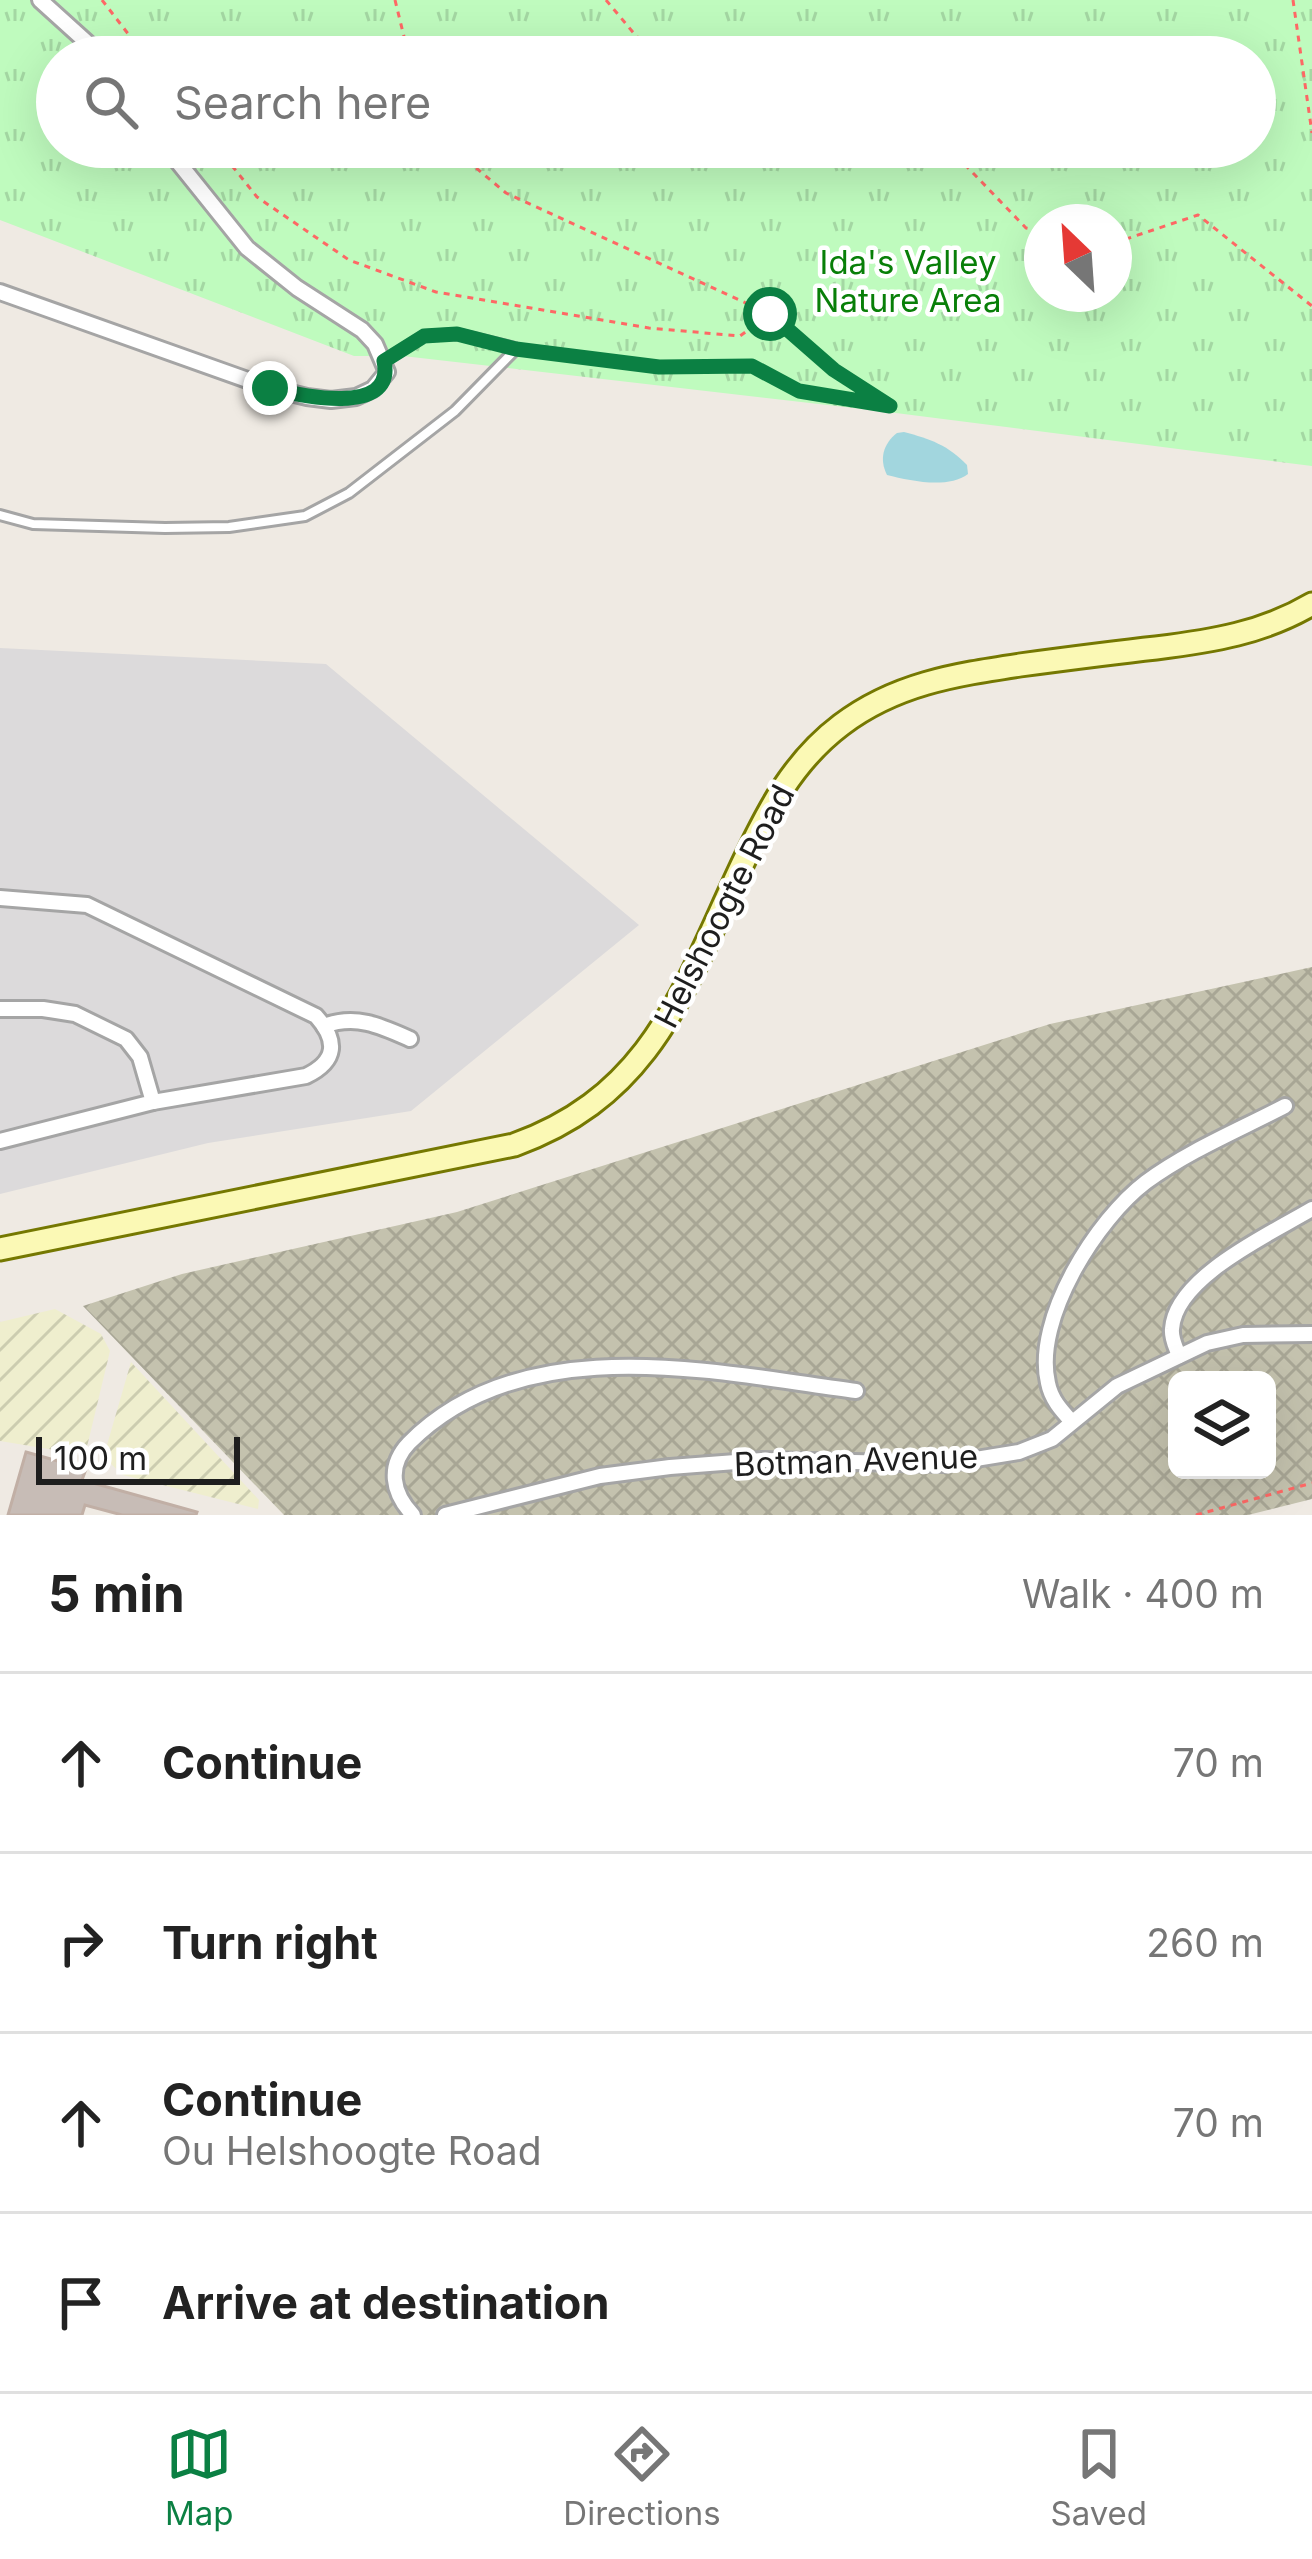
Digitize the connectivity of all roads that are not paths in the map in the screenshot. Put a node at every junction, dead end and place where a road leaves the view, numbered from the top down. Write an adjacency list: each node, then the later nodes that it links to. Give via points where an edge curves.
1 (40, 0): 2 (street)
2 (80, 36)
3 (183, 168): 5 (street, via 248,248 362,330)
4 (0, 292): 5 (street, via 307,397 356,398 383,380)
5 (384, 361): 6 (lane, via 424,336 457,334 516,349 455,411 349,493 305,516 164,528 33,524)
6 (0, 515)
7 (1312, 604): 16 (main road, Helshoogte Road, via 1238,636 946,676 858,712 788,779 646,1053 590,1108 553,1130 514,1145)
8 (0, 898): 10 (street, via 87,905)
9 (0, 1009): 12 (street, via 75,1014 126,1039)
10 (324, 1026): 11 (street, via 367,1022); 12 (street, via 332,1048 320,1070)
11 (410, 1040)
12 (153, 1102): 14 (street)
13 (1285, 1106): 20 (street, via 1147,1181 1095,1235 1061,1299 1046,1366 1054,1401)
14 (0, 1141)
15 (1312, 1209): 18 (street, via 1203,1278 1176,1311)
16 (0, 1249)
17 (1312, 1334): 18 (street, Botman Avenue, via 1244,1335)
18 (1179, 1356): 20 (street, Botman Avenue, via 1117,1386)
19 (856, 1391): 21 (street, via 650,1367 512,1382 465,1401 398,1456 394,1482)
20 (1072, 1422): 22 (street, Botman Avenue, via 1036,1447 945,1464 670,1467)
21 (413, 1515)
22 (446, 1515)

